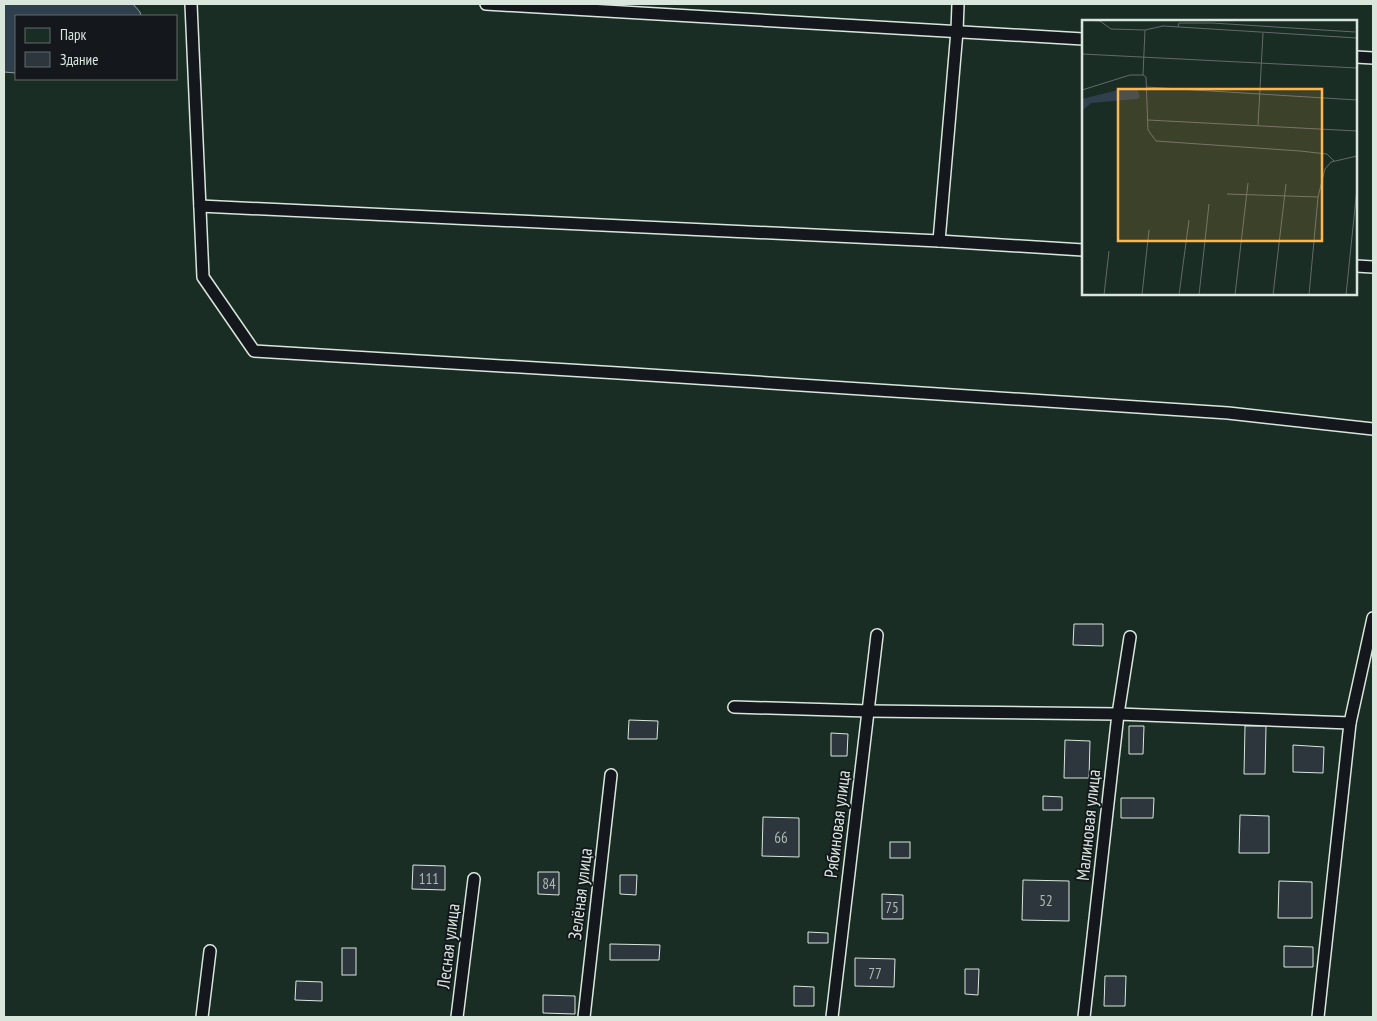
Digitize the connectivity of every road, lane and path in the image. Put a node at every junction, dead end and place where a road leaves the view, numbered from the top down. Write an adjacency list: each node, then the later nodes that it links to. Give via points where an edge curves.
1 (191, 4): 8 (lane)
2 (486, 4): 4 (lane)
3 (958, 4): 4 (lane)
4 (957, 31): 5 (lane); 9 (lane)
5 (1082, 39)
6 (1357, 57): 7 (lane)
7 (1373, 58)
8 (200, 206): 9 (lane); 13 (lane, via 203,277 254,351 1228,413)
9 (939, 241): 10 (lane)
10 (1082, 250)
11 (1357, 266): 12 (lane)
12 (1373, 267)
13 (1373, 429)
14 (1373, 618): 20 (lane)
15 (877, 635): 18 (lane, Рябиновая улица)
16 (1130, 637): 19 (lane, Малиновая улица)
17 (734, 706): 18 (lane)
18 (868, 711): 19 (lane); 27 (lane, Рябиновая улица)
19 (1118, 714): 20 (lane); 28 (lane, Малиновая улица)
20 (1350, 723): 29 (lane)
21 (611, 775): 26 (lane, Зелёная улица)
22 (474, 880): 25 (lane, Лесная улица)
23 (210, 951): 24 (lane)
24 (202, 1017)
25 (457, 1017)
26 (584, 1017)
27 (832, 1017)
28 (1084, 1017)
29 (1318, 1017)

